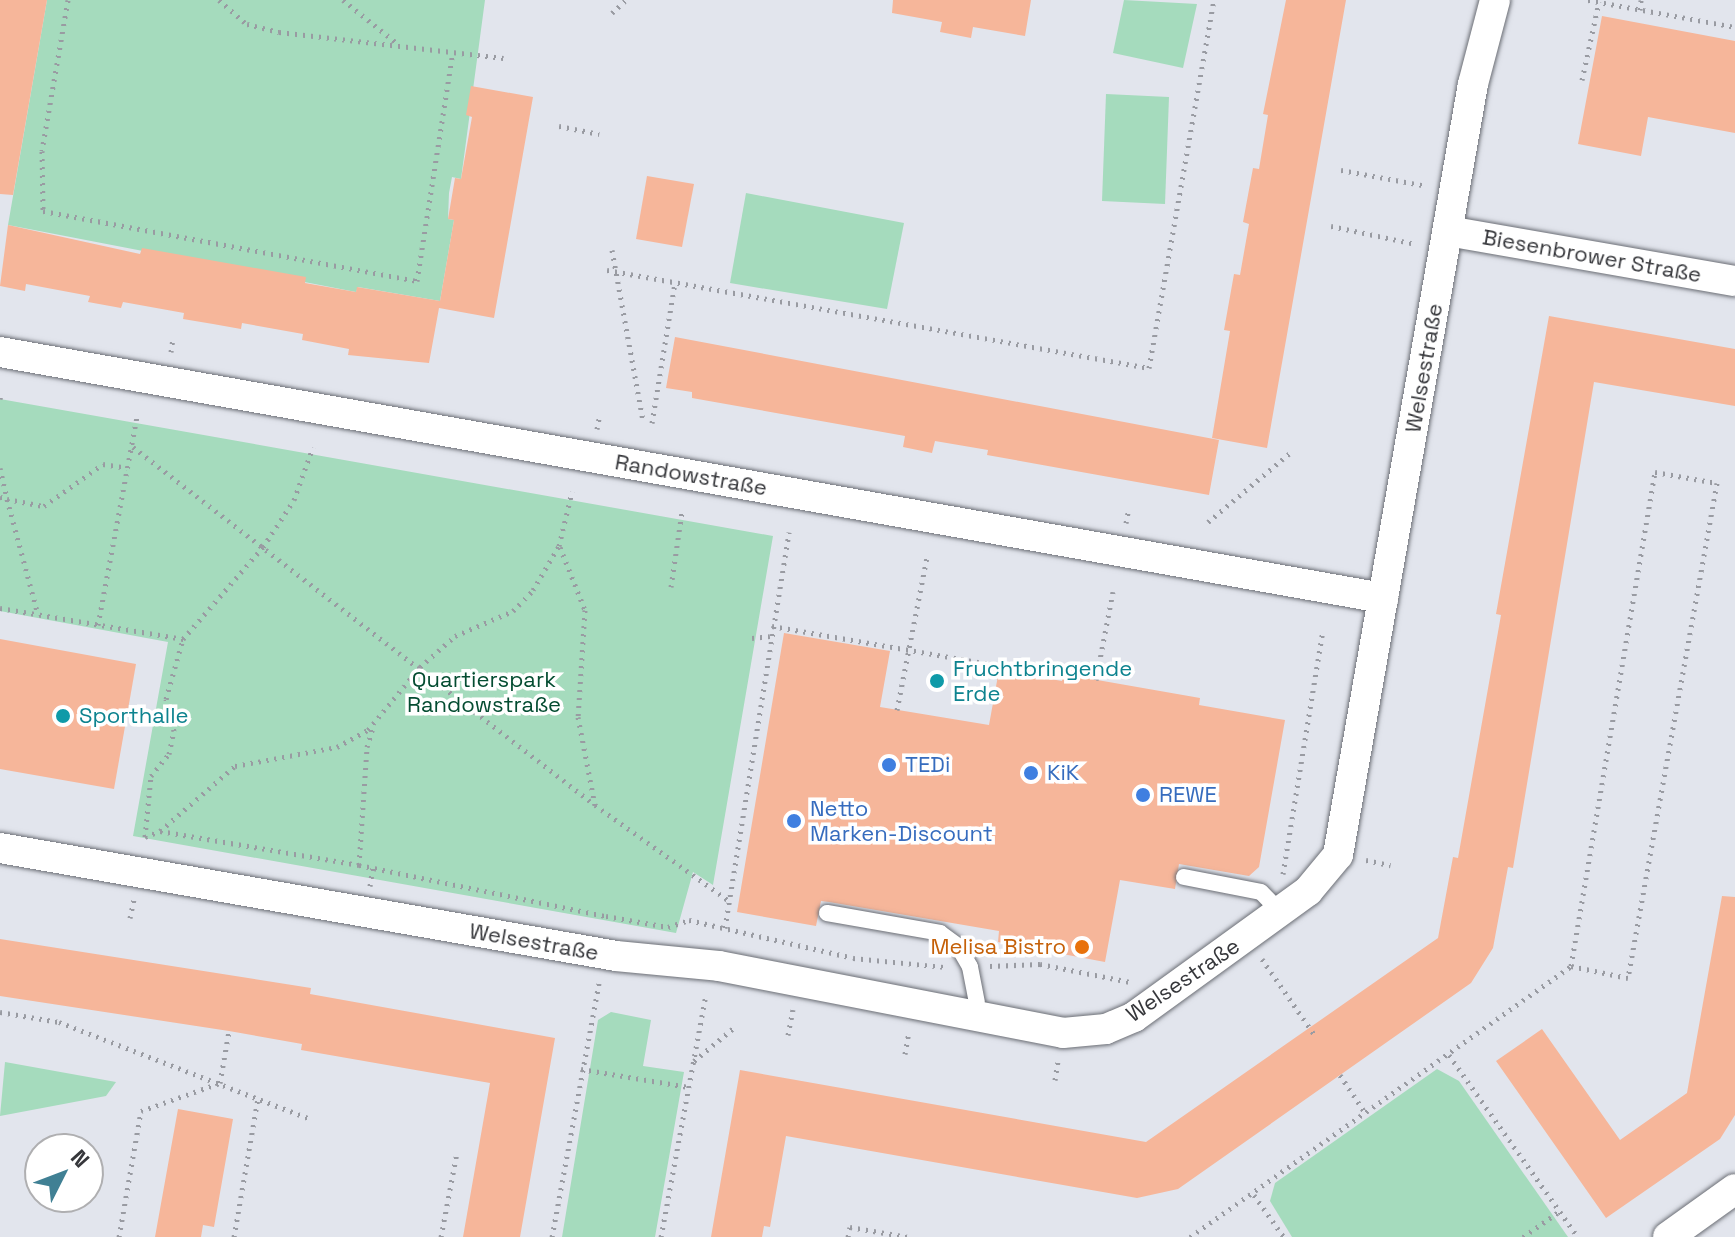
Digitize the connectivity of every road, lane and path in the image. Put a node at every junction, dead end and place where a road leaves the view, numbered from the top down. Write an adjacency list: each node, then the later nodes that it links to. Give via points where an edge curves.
1 (68, 0): 14 (path, via 42,151 43,211 417,281)
2 (219, 0): 13 (path, via 247,24 268,30)
3 (343, 0): 13 (path)
4 (626, 0): 11 (path)
5 (1214, 0): 27 (path, via 1149,368)
6 (1495, 0): 20 (street, Welsestraße, via 1478,59)
7 (1588, 0): 9 (path)
8 (1641, 0): 10 (path)
9 (1599, 2): 10 (path); 16 (path)
10 (1640, 10): 12 (path)
11 (612, 13)
12 (1735, 27)
13 (400, 46): 14 (path)
14 (453, 52): 15 (path)
15 (503, 58)
16 (1582, 80)
17 (559, 126): 18 (path)
18 (599, 134)
19 (1341, 170): 20 (path)
20 (1455, 192): 22 (street, Welsestraße)
21 (1331, 226): 22 (path)
22 (1446, 240): 26 (street, Biesenbrower Straße); 49 (street, Welsestraße)
23 (612, 250): 25 (path)
24 (607, 270): 25 (path)
25 (617, 272): 27 (path); 32 (path)
26 (1735, 281)
27 (675, 282): 33 (path)
28 (0, 352): 49 (street, Randowstraße)
29 (1, 393): 30 (path)
30 (0, 399)
31 (137, 417): 34 (path)
32 (643, 421)
33 (652, 423)
34 (133, 447): 38 (path); 45 (path)
35 (313, 447): 45 (path, via 294,500)
36 (1290, 453): 42 (path)
37 (0, 468): 40 (path)
38 (127, 468): 40 (path, via 103,464 44,506); 52 (path)
39 (572, 492): 44 (path)
40 (3, 498): 51 (path)
41 (682, 512): 47 (path)
42 (1208, 522)
43 (789, 532): 53 (path)
44 (559, 546): 59 (path, via 533,590 513,611 455,636); 64 (path, via 585,610 578,717)
45 (263, 547): 57 (path); 59 (path)
46 (927, 557): 58 (path)
47 (671, 587)
48 (1113, 592): 61 (path)
49 (1383, 598): 70 (street, Welsestraße, via 1338,855 1324,877)
50 (0, 608): 51 (path)
51 (38, 615): 52 (path)
52 (98, 625): 57 (path)
53 (772, 626): 55 (path); 58 (path)
54 (1323, 630): 70 (path, via 1283,874)
55 (770, 636): 56 (path); 69 (path)
56 (752, 638)
57 (183, 639): 65 (path, via 166,699 174,731 169,754 151,776 145,837)
58 (909, 652): 60 (path); 62 (path)
59 (420, 667): 63 (path); 64 (path)
60 (1059, 676)
61 (1096, 680)
62 (897, 710)
63 (375, 722): 65 (path, via 337,747 235,766); 67 (path, via 367,747)
64 (595, 805): 69 (path)
65 (160, 831): 67 (path)
66 (0, 848): 73 (street, Welsestraße)
67 (359, 865): 72 (path, via 668,927 689,920)
68 (1184, 877): 70 (lane)
69 (729, 901): 72 (path)
70 (1271, 902): 75 (street, Welsestraße, via 1134,1017 1106,1029 1069,1034)
71 (827, 913): 77 (lane, via 940,933 958,946)
72 (725, 928): 77 (path, via 853,958 925,968)
73 (604, 954): 75 (street, Welsestraße); 86 (path)
74 (1265, 962): 83 (path)
75 (719, 966): 85 (path, via 709,979)
76 (1571, 966): 76 (path, via 1628,978 1717,483 1655,472); 84 (path)
77 (970, 967): 78 (path, via 1040,964 1131,982); 79 (lane)
78 (1142, 979)
79 (977, 1002)
80 (0, 1012): 88 (path, via 59,1022)
81 (736, 1026): 85 (path)
82 (229, 1031): 88 (path)
83 (1316, 1037)
84 (1449, 1055): 91 (path); 96 (path)
85 (694, 1062): 89 (path)
86 (581, 1069): 89 (path); 100 (path)
87 (1340, 1075): 91 (path)
88 (220, 1083): 90 (path); 97 (path, via 141,1111)
89 (689, 1087): 101 (path)
90 (258, 1098): 92 (path); 98 (path)
91 (1366, 1114): 95 (path)
92 (311, 1119)
93 (457, 1152): 99 (path)
94 (1735, 1189): 108 (street)
95 (1254, 1195): 104 (path); 105 (path)
96 (1560, 1211): 106 (path); 107 (path)
97 (119, 1237)
98 (234, 1237)
99 (441, 1237)
100 (552, 1237)
101 (661, 1237)
102 (848, 1237): 103 (path, via 850,1227)
103 (908, 1237)
104 (1190, 1237)
105 (1284, 1237)
106 (1523, 1237)
107 (1578, 1237)
108 (1668, 1237)

